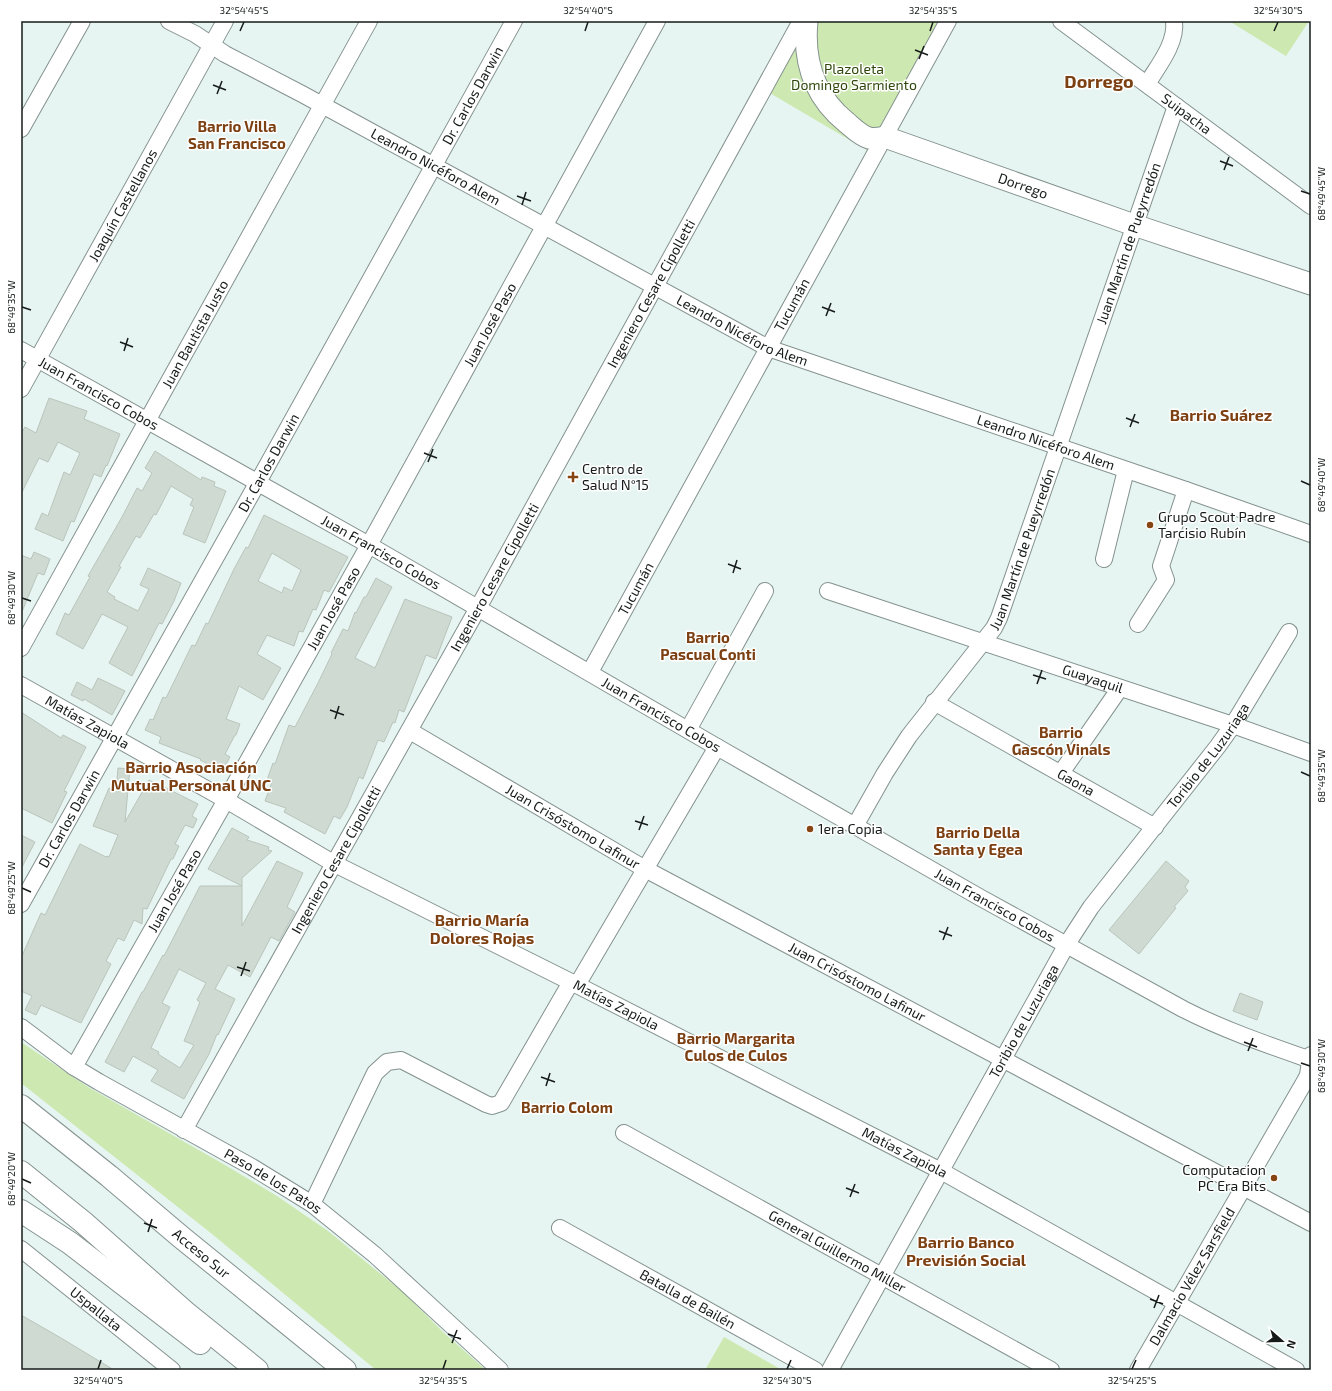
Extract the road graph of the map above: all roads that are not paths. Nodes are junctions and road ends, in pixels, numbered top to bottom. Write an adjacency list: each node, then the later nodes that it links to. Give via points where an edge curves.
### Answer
1 (82, 21): 16 (street)
2 (169, 21): 12 (street, Leandro Nicéforo Alem)
3 (225, 21): 12 (street, Joaquín Castellanos)
4 (369, 21): 14 (street, Juan Bautista Justo)
5 (514, 21): 18 (street, Dr. Carlos Darwin)
6 (657, 21): 20 (street, Juan José Paso)
7 (801, 21): 23 (street, Ingeniero Cesare Cipolletti)
8 (807, 21): 17 (main road, Dorrego, via 808,57 813,78 823,98 834,112 854,129 869,138)
9 (948, 21): 17 (street, Tucumán)
10 (1061, 21): 13 (street, Suipacha)
11 (1174, 21): 13 (street, via 1170,45)
12 (212, 45): 14 (street, Leandro Nicéforo Alem); 26 (street, Joaquín Castellanos)
13 (1147, 84): 15 (street, Suipacha)
14 (322, 105): 18 (street, Leandro Nicéforo Alem); 28 (street, Juan Bautista Justo)
15 (1176, 106): 19 (street, Suipacha); 21 (street, Juan Martín de Pueyrredón)
16 (21, 129)
17 (885, 138): 21 (main road, Dorrego); 24 (street, Tucumán)
18 (434, 165): 20 (street, Leandro Nicéforo Alem); 31 (street, Dr. Carlos Darwin)
19 (1311, 206)
20 (545, 225): 23 (street, Leandro Nicéforo Alem); 34 (street, Juan José Paso)
21 (1134, 225): 22 (main road, Dorrego); 29 (street, Juan Martín de Pueyrredón)
22 (1311, 284)
23 (655, 286): 24 (street, Leandro Nicéforo Alem); 38 (street, Ingeniero Cesare Cipolletti)
24 (768, 348): 29 (street, Leandro Nicéforo Alem); 43 (street, Tucumán)
25 (21, 350): 26 (street, Juan Francisco Cobos)
26 (38, 360): 27 (street, Joaquín Castellanos); 28 (street, Juan Francisco Cobos)
27 (21, 389)
28 (147, 421): 31 (street, Juan Francisco Cobos); 42 (street, Juan Bautista Justo)
29 (1058, 447): 30 (street, Leandro Nicéforo Alem); 41 (street, Juan Martín de Pueyrredón, via 1003,608 994,628)
30 (1126, 470): 32 (street, Leandro Nicéforo Alem); 35 (street)
31 (258, 482): 34 (street, Juan Francisco Cobos); 50 (street, Dr. Carlos Darwin)
32 (1186, 490): 33 (street, Leandro Nicéforo Alem); 39 (street, via 1161,566 1166,580)
33 (1311, 534)
34 (369, 545): 38 (street, Juan Francisco Cobos); 54 (street, Juan José Paso)
35 (1104, 559)
36 (765, 591): 48 (street)
37 (828, 591): 41 (street, Guayaquil)
38 (478, 608): 43 (street, Juan Francisco Cobos); 49 (street, Ingeniero Cesare Cipolletti)
39 (1138, 624)
40 (1289, 632): 47 (street, Toribio de Luzuriaga)
41 (982, 643): 45 (street, Guayaquil); 46 (street, Juan Martín de Pueyrredón)
42 (21, 648)
43 (590, 672): 48 (street, Juan Francisco Cobos)
44 (21, 685): 50 (street, Matías Zapiola)
45 (1120, 688): 47 (street, Guayaquil); 53 (street)
46 (934, 702): 53 (street, Gaona); 55 (street, Juan Martín de Pueyrredón, via 885,773)
47 (1233, 725): 52 (street, Guayaquil); 56 (street, Toribio de Luzuriaga)
48 (688, 730): 51 (street, Juan Francisco Cobos)
49 (410, 731): 57 (street, Ingeniero Cesare Cipolletti); 58 (street, Juan Crisóstomo Lafinur)
50 (115, 738): 54 (street, Matías Zapiola); 59 (street, Dr. Carlos Darwin)
51 (718, 747): 55 (street, Juan Francisco Cobos); 58 (street)
52 (1311, 753)
53 (1061, 773): 56 (street, Gaona)
54 (226, 800): 57 (street, Matías Zapiola); 65 (street, Juan José Paso)
55 (855, 826): 60 (street, Juan Francisco Cobos)
56 (1154, 827): 60 (street, Toribio de Luzuriaga, via 1091,907)
57 (333, 863): 61 (street, Matías Zapiola); 67 (street, Ingeniero Cesare Cipolletti)
58 (646, 869): 61 (street); 64 (street, Juan Crisóstomo Lafinur)
59 (21, 904)
60 (1067, 944): 63 (street, Juan Francisco Cobos, via 1208,1022); 64 (street, Toribio de Luzuriaga)
61 (574, 984): 69 (street, Matías Zapiola); 72 (street, via 501,1103 492,1106 486,1104 401,1060 387,1062 375,1073)
62 (21, 1027): 65 (street, Paso de los Patos)
63 (1311, 1058): 71 (street, Dalmacio Vélez Sarsfield, via 1305,1081)
64 (1003, 1059): 69 (street, Toribio de Luzuriaga); 71 (street, Juan Crisóstomo Lafinur)
65 (74, 1067): 67 (street, Paso de los Patos)
66 (21, 1106): 82 (highway, Acceso Sur)
67 (184, 1130): 72 (street, Paso de los Patos, via 252,1167)
68 (624, 1133): 77 (street, General Guillermo Miller)
69 (941, 1171): 77 (street, Toribio de Luzuriaga); 78 (street, Matías Zapiola)
70 (21, 1172): 81 (highway)
71 (1243, 1187): 74 (street, Juan Crisóstomo Lafinur); 78 (street, Dalmacio Vélez Sarsfield)
72 (312, 1204): 83 (street, Paso de los Patos, via 375,1255)
73 (21, 1211): 80 (highway, via 70,1243)
74 (1311, 1223)
75 (560, 1228): 84 (street, Batalla de Bailén)
76 (21, 1249): 79 (street, Uspallata)
77 (882, 1277): 85 (street, Toribio de Luzuriaga); 86 (street, General Guillermo Miller)
78 (1176, 1304): 87 (street, Dalmacio Vélez Sarsfield); 88 (street, Matías Zapiola)
79 (172, 1370)
80 (236, 1370)
81 (257, 1370)
82 (344, 1370)
83 (500, 1370)
84 (815, 1370)
85 (830, 1370)
86 (1051, 1370)
87 (1138, 1370)
88 (1296, 1370)

